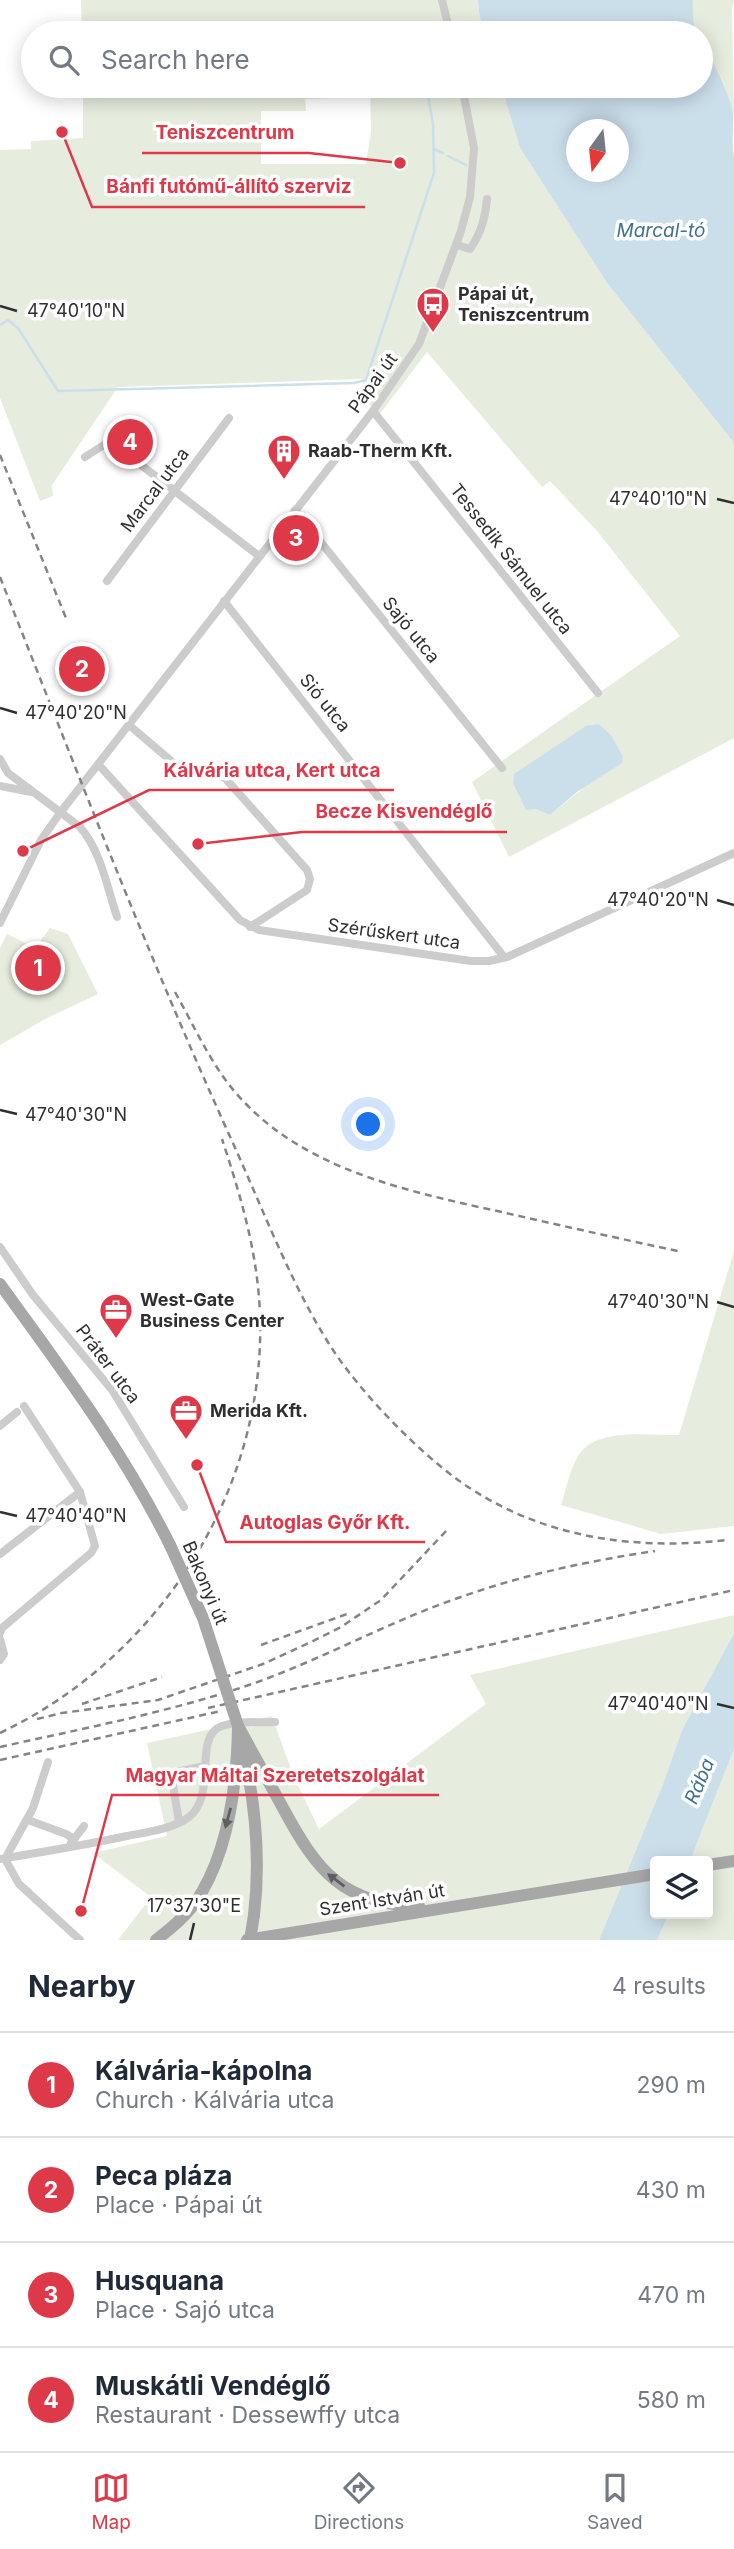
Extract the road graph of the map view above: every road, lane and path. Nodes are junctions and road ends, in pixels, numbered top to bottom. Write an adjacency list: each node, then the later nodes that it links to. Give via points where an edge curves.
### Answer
1 (442, 0): 2 (street)
2 (447, 21)
3 (464, 98): 5 (street, Pápai út, via 474,169)
4 (487, 199): 5 (street, via 484,220 470,249)
5 (457, 244): 6 (street, Pápai út, via 419,344)
6 (373, 411): 10 (street, Pápai út); 14 (street, Tessedik Sámuel utca)
7 (229, 418): 9 (street, Marcal utca)
8 (85, 457): 9 (street, via 110,441)
9 (173, 491): 11 (street); 12 (street, Marcal utca)
10 (296, 510): 11 (street, Pápai út); 18 (street, Sajó utca)
11 (259, 556): 13 (street, Pápai út)
12 (107, 581)
13 (224, 601): 15 (street, Pápai út); 26 (street, Sió utca)
14 (598, 693)
15 (129, 725): 17 (street, Pápai út); 25 (street, via 183,771 225,778 307,870 307,890)
16 (0, 759): 20 (street, via 8,773)
17 (98, 764): 21 (street, Pápai út); 25 (street, Szérűskert utca)
18 (502, 768)
19 (0, 786): 20 (street)
20 (34, 793): 21 (street)
21 (60, 813): 23 (street, via 80,827 96,851); 24 (street, Pápai út, via 41,840)
22 (734, 853): 26 (street, Szérűskert utca)
23 (117, 917)
24 (0, 923)
25 (250, 926): 26 (street, Szérűskert utca, via 471,961)
26 (504, 957)
27 (0, 1247): 33 (street, Práter utca, via 33,1295 112,1390)
28 (0, 1284): 39 (main road, Bakonyi út, bridge, via 133,1474 203,1618)
29 (24, 1406): 32 (street)
30 (17, 1412): 31 (street)
31 (0, 1426)
32 (80, 1492): 34 (street); 35 (street, via 95,1546)
33 (184, 1507)
34 (0, 1554)
35 (0, 1633)
36 (0, 1639): 37 (street, via 4,1654)
37 (0, 1660)
38 (275, 1722): 41 (street, via 252,1720 219,1727 210,1735)
39 (238, 1726): 51 (main road, one-way to 39, via 378,1901 334,1880 301,1841); 54 (main road, one-way to 54, via 234,1790 209,1876 187,1913); 55 (main road, Bakonyi út, bridge, via 257,1831)
40 (48, 1762): 42 (street)
41 (205, 1766): 43 (street, via 199,1806); 43 (street, via 171,1773)
42 (28, 1820): 45 (street); 47 (street)
43 (178, 1822): 46 (street)
44 (84, 1826): 45 (street)
45 (74, 1839): 46 (street)
46 (67, 1848): 47 (street)
47 (2, 1859): 53 (street, via 19,1884)
48 (734, 1861): 49 (main road)
49 (713, 1864)
50 (650, 1875): 51 (main road, Szent István út)
51 (447, 1907): 52 (main road, Szent István út)
52 (283, 1937): 55 (main road, Szent István út)
53 (80, 1940)
54 (156, 1940)
55 (249, 1940)

